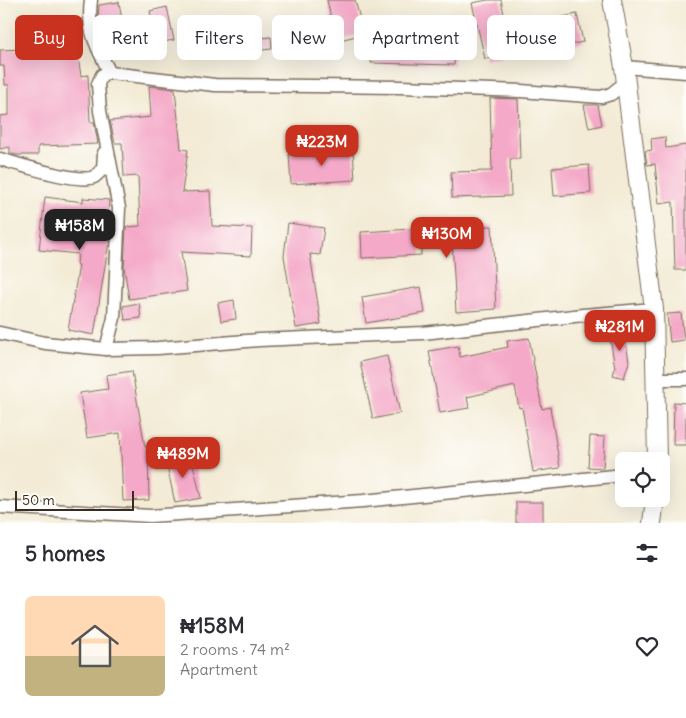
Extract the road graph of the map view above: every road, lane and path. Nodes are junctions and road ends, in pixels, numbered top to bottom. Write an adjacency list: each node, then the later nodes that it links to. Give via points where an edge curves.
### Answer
1 (91, 0): 4 (street, via 89,17 93,40)
2 (612, 0): 5 (street)
3 (686, 72): 5 (street)
4 (110, 73): 5 (street, via 215,85 409,87 601,97 611,94); 6 (street, via 102,75 98,84)
5 (625, 75): 8 (street)
6 (105, 140): 7 (street, via 103,169 85,178 51,173); 10 (street, via 119,208 114,318)
7 (0, 159)
8 (654, 309): 10 (street, via 423,333); 11 (street)
9 (0, 333): 10 (street, via 45,343)
10 (106, 349)
11 (655, 379): 12 (street); 13 (street)
12 (686, 379)
13 (658, 452)
14 (615, 476): 15 (street, via 363,502 150,516)
15 (0, 507)
16 (654, 507): 17 (street)
17 (652, 523)

